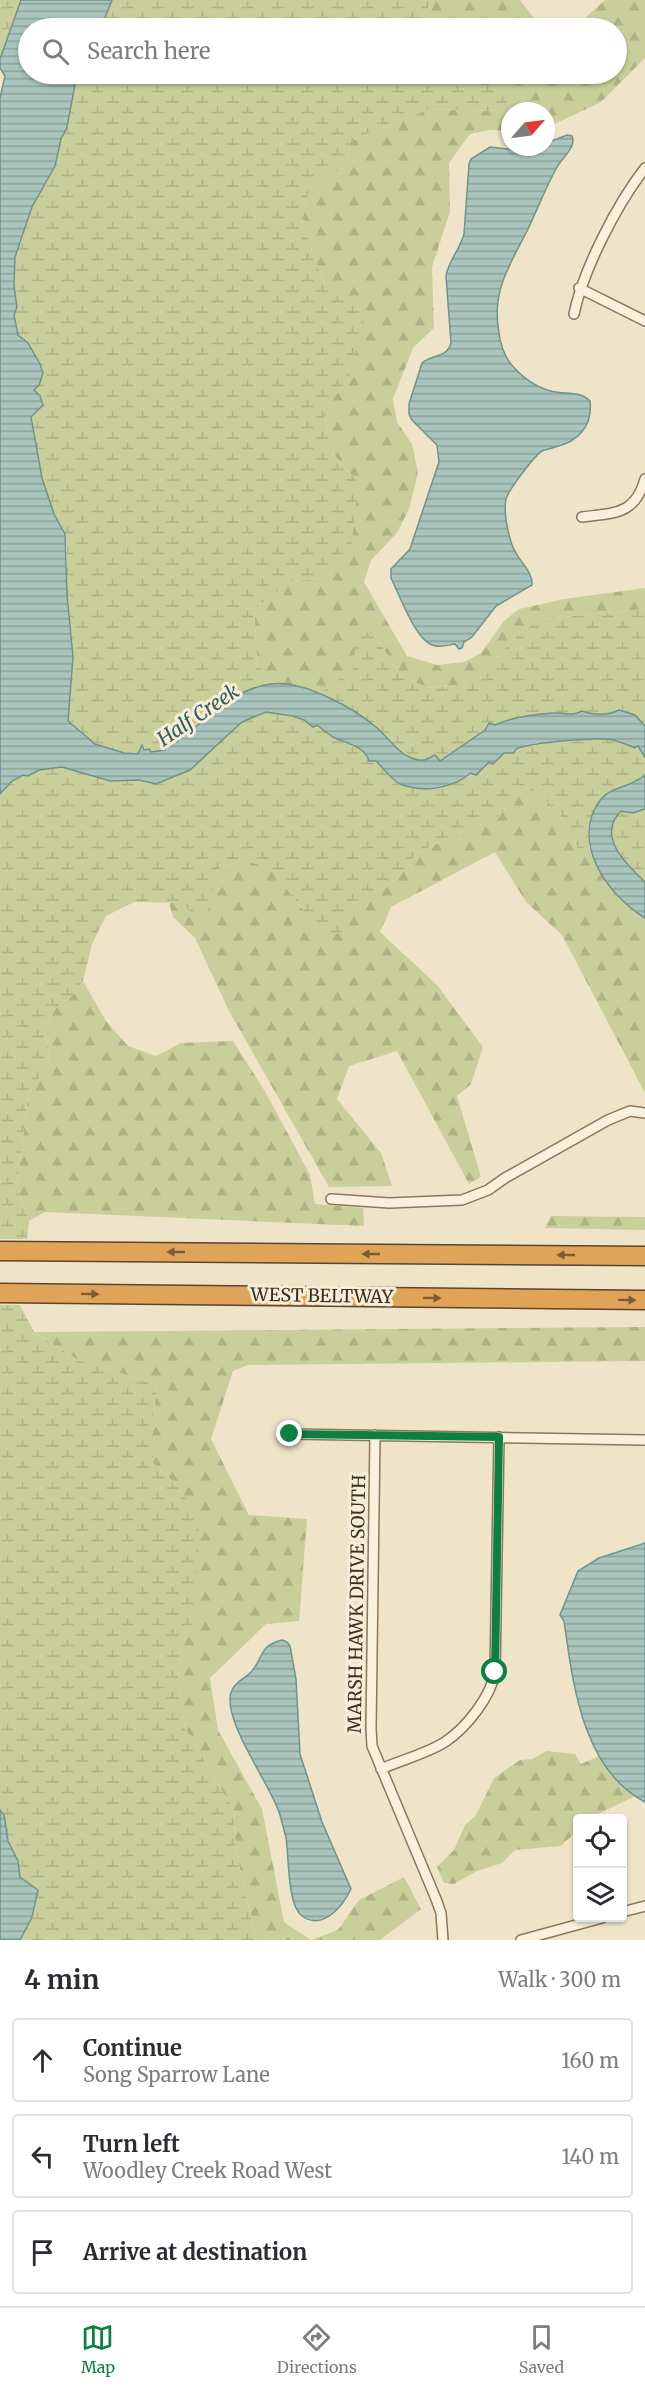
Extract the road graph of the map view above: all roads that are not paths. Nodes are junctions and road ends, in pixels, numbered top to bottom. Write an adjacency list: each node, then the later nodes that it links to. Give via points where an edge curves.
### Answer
1 (645, 168): 2 (street, via 616,213)
2 (579, 288): 3 (street); 4 (street)
3 (574, 314)
4 (645, 321)
5 (645, 479): 6 (street, via 639,496 625,509)
6 (582, 517)
7 (645, 1113): 8 (street, via 630,1111 608,1120 488,1190 462,1200 389,1203)
8 (331, 1199)
9 (0, 1251): 10 (highway, one-way to 9)
10 (645, 1256)
11 (0, 1293): 12 (highway, WEST BELTWAY, one-way to 12)
12 (645, 1300)
13 (290, 1434): 14 (street)
14 (375, 1436): 15 (street); 17 (street, MARSH HAWK DRIVE SOUTH, via 370,1728)
15 (499, 1437): 16 (street); 17 (street, via 493,1685 487,1697 443,1743)
16 (645, 1440)
17 (381, 1769): 21 (street, MARSH HAWK DRIVE SOUTH, via 436,1899)
18 (645, 1906): 19 (street)
19 (627, 1911)
20 (584, 1922): 22 (street)
21 (443, 1940)
22 (521, 1940)

